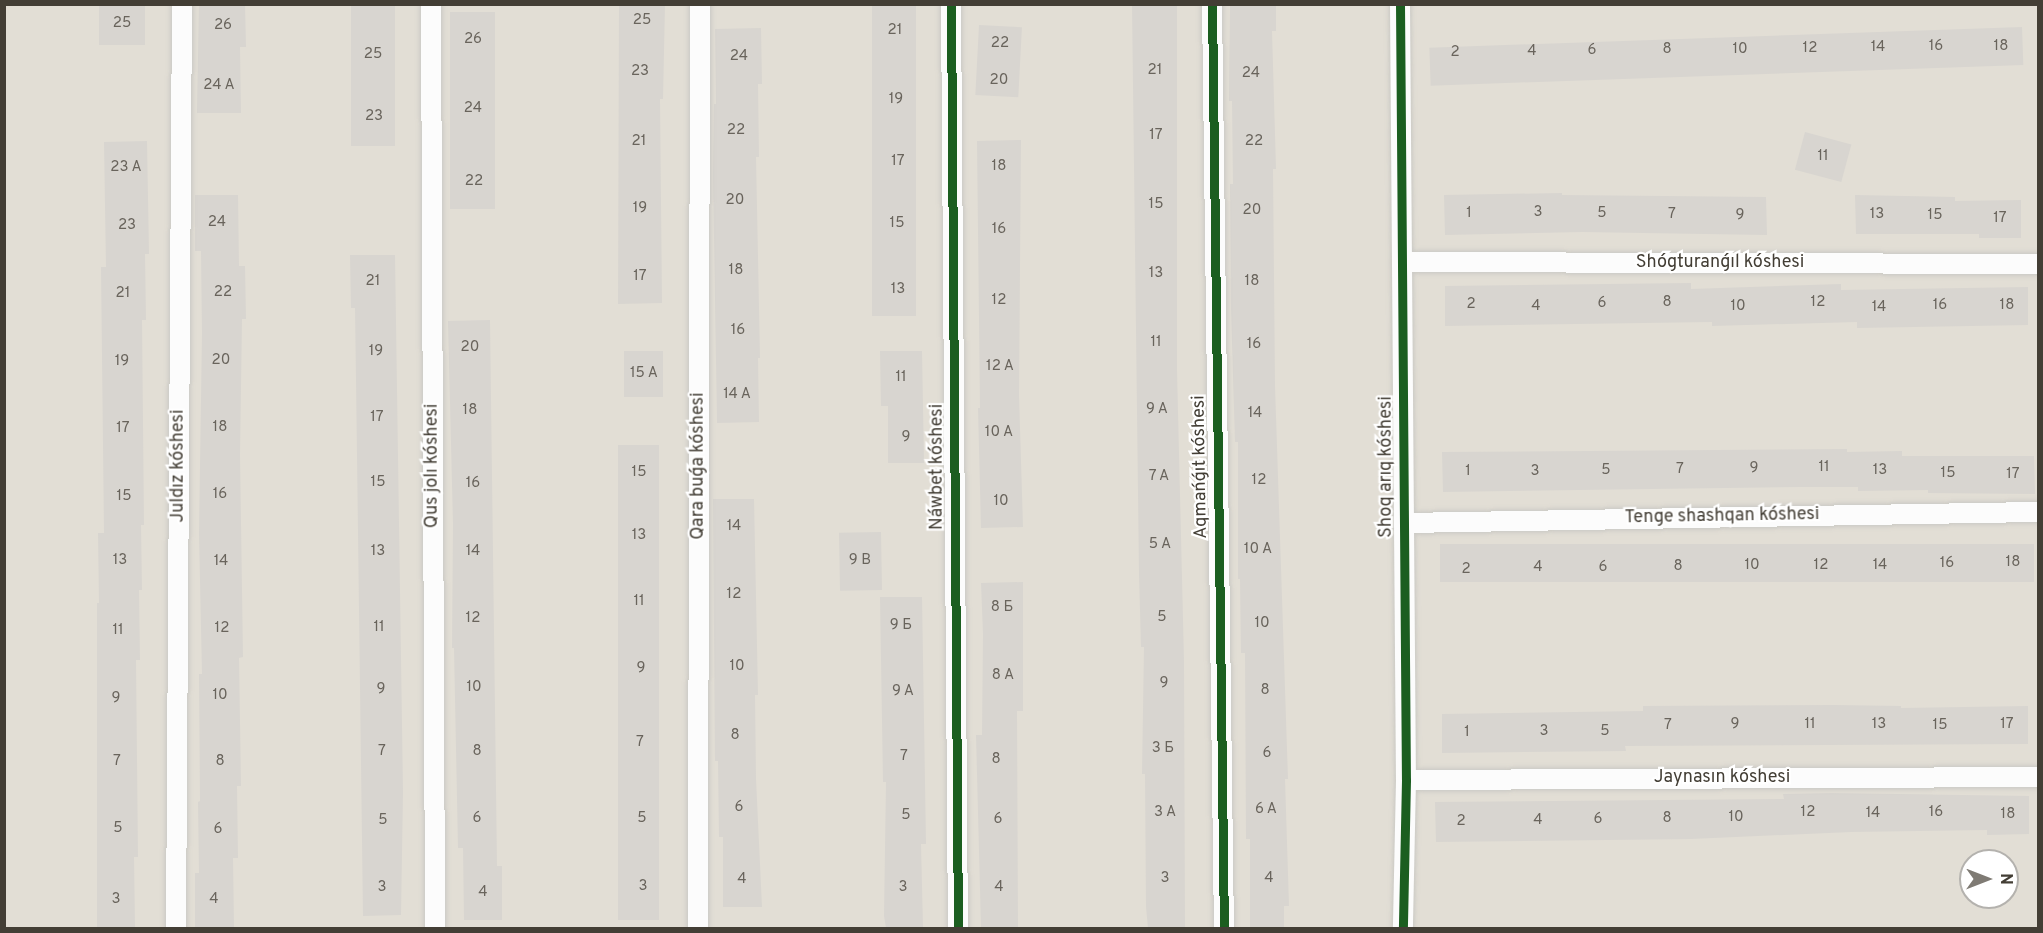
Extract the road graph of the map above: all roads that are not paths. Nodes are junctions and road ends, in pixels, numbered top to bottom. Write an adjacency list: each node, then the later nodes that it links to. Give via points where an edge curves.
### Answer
1 (182, 4): 13 (street, Juldız kóshesi)
2 (431, 4): 14 (street, Qus jolı kóshesi)
3 (700, 4): 15 (street, Qara buǵa kóshesi)
4 (951, 4): 16 (street, Náwbet kóshesi)
5 (1212, 4): 17 (street, Aqmańǵıt kóshesi)
6 (1400, 4): 7 (street, Shoq arıq kóshesi)
7 (1402, 262): 8 (street, Shógturanǵıl kóshesi); 10 (street, Shoq arıq kóshesi)
8 (2038, 264)
9 (2038, 512): 10 (street, Tenge shashqan kóshesi)
10 (1404, 523): 12 (street, Shoq arıq kóshesi)
11 (2038, 777): 12 (street, Jaynasın kóshesi)
12 (1406, 780): 18 (street, Shoq arıq kóshesi)
13 (176, 928)
14 (435, 928)
15 (698, 928)
16 (958, 928)
17 (1224, 928)
18 (1403, 928)

